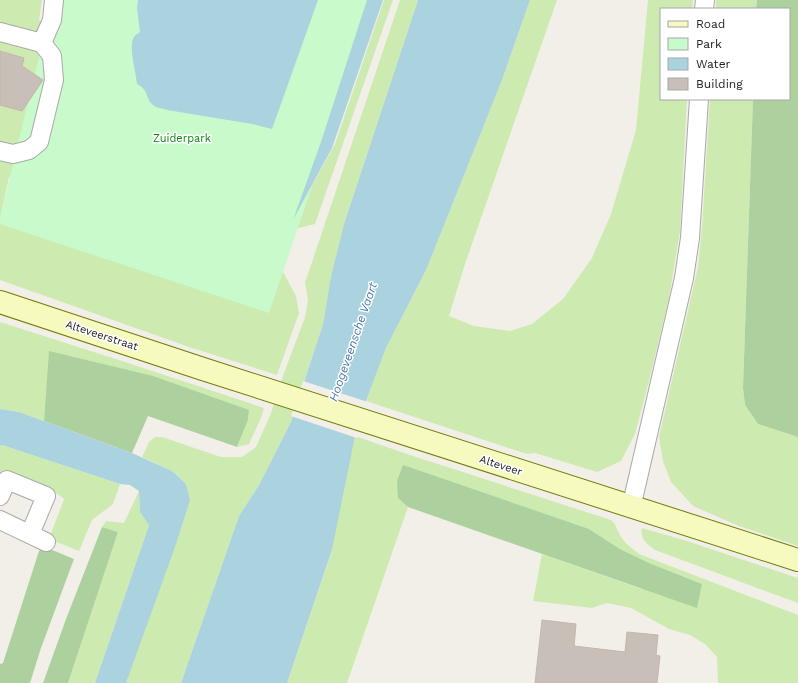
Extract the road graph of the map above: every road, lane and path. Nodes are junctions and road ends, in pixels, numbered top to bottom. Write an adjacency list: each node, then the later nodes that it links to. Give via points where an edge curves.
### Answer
1 (54, 0): 3 (street, via 52,20)
2 (0, 32): 3 (street)
3 (42, 43): 5 (street, via 52,56 54,80 38,142 29,150 13,154)
4 (699, 100): 9 (street, via 691,231 684,278)
5 (0, 151)
6 (0, 302): 7 (street, Alteveerstraat)
7 (204, 369): 9 (street, Alteveer)
8 (0, 496): 11 (street, via 7,480 46,496)
9 (630, 507): 13 (street, Alteveer)
10 (0, 520): 11 (street)
11 (30, 534): 12 (street)
12 (46, 542)
13 (798, 560)

